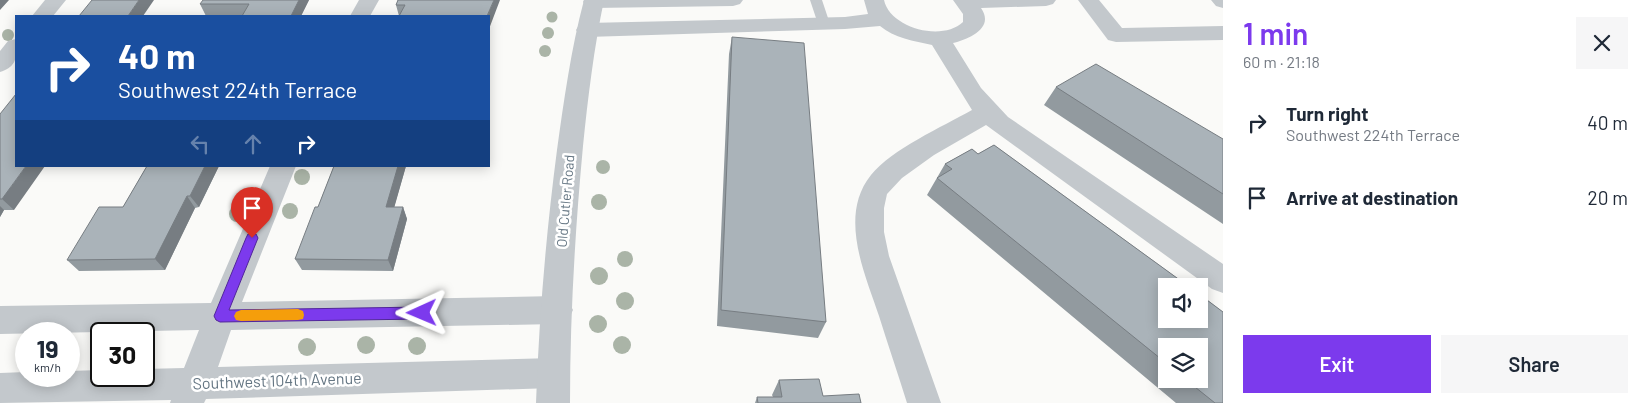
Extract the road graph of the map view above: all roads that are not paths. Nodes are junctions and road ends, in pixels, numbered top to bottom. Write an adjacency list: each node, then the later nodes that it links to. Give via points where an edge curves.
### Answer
1 (56, 0): 11 (street)
2 (369, 0): 12 (street)
3 (723, 0): 4 (street); 8 (street); 14 (street)
4 (733, 0)
5 (816, 0): 13 (lane)
6 (1046, 0): 9 (street)
7 (1088, 0): 16 (street, via 1116,35)
8 (593, 1): 15 (street, Old Cutler Road)
9 (964, 1): 17 (street, via 972,10 972,27 965,33)
10 (878, 10): 13 (street); 17 (street, via 907,34)
11 (43, 15)
12 (361, 15)
13 (824, 24): 14 (street)
14 (728, 27): 15 (street)
15 (587, 30): 23 (street, Old Cutler Road, via 568,160)
16 (1223, 33)
17 (940, 39): 20 (street, via 969,90)
18 (15, 47): 19 (street)
19 (0, 65)
20 (988, 113): 22 (street); 29 (street, via 889,173 875,189 869,210 874,256)
21 (284, 167): 24 (street)
22 (1223, 280)
23 (557, 310): 24 (street); 26 (street, Old Cutler Road)
24 (220, 316): 25 (street); 28 (street)
25 (0, 320)
26 (553, 388): 28 (street, Southwest 104th Avenue)
27 (0, 389): 28 (street, Southwest 104th Avenue)
28 (192, 393)
29 (924, 403)

